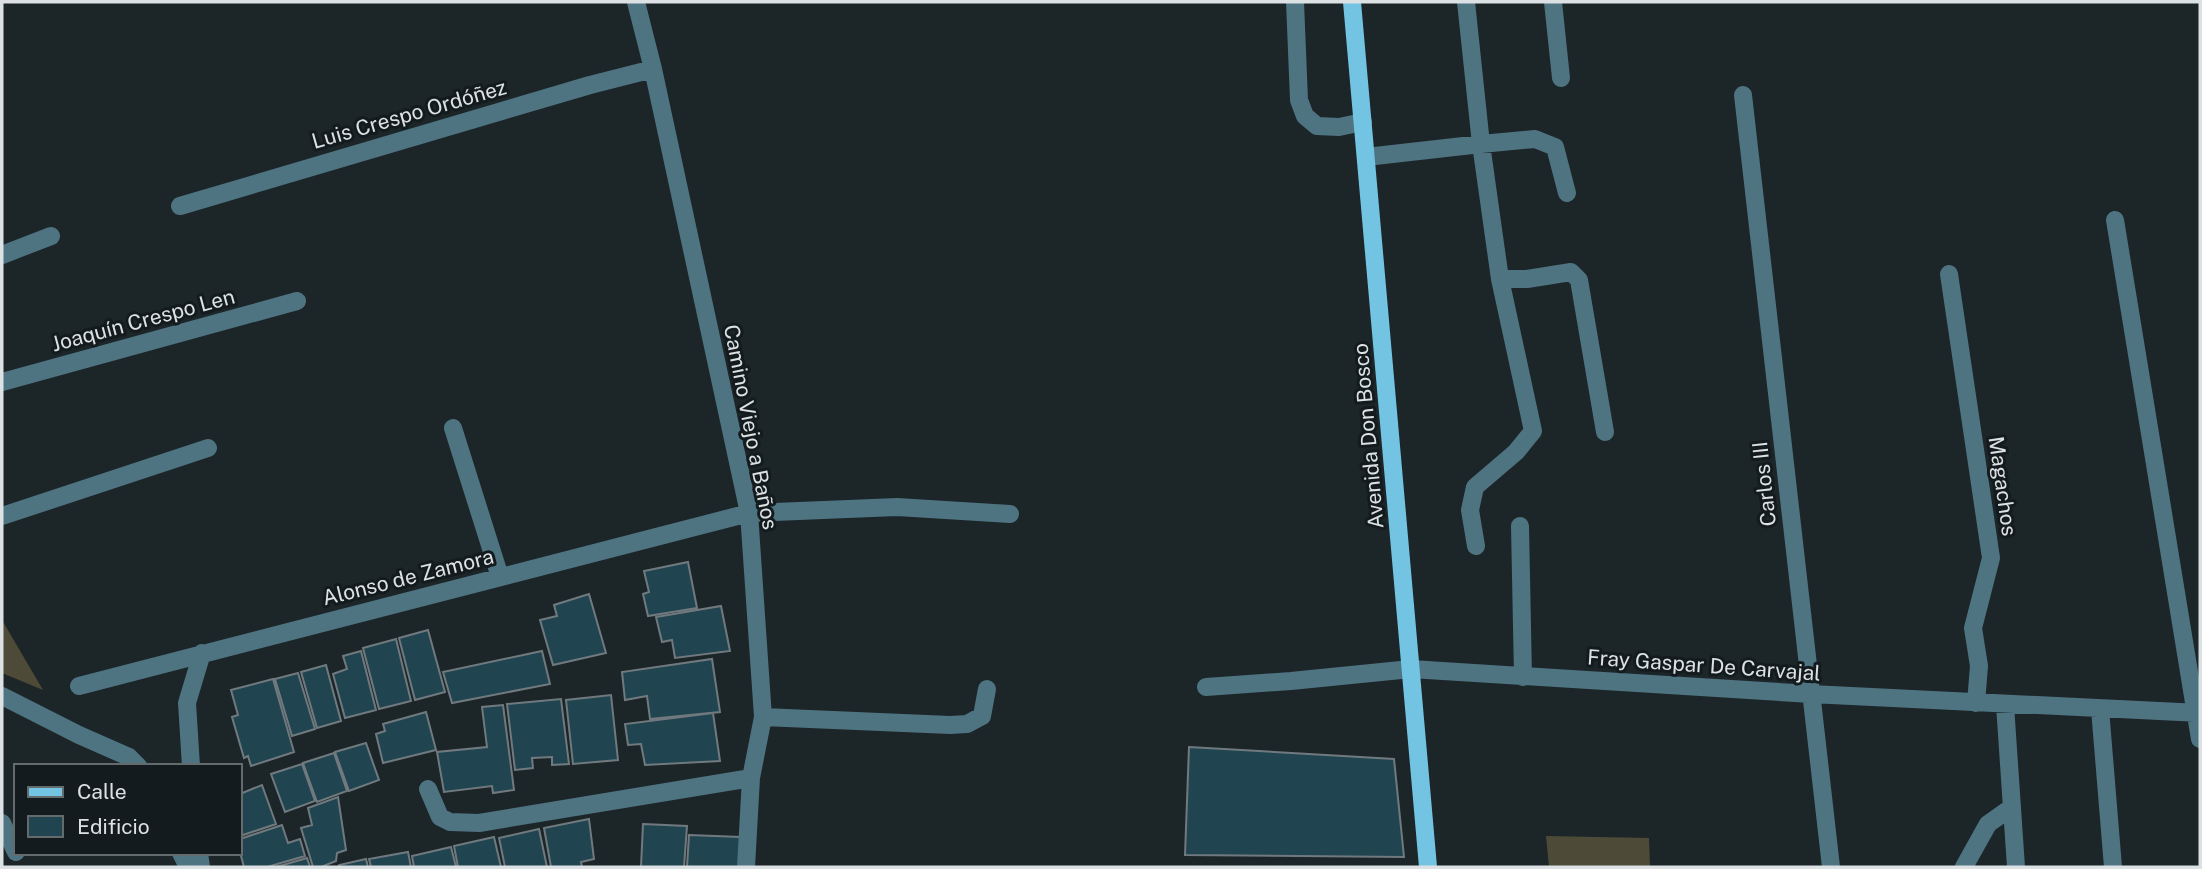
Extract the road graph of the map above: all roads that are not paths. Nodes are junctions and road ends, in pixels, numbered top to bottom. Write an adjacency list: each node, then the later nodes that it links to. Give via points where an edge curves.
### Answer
1 (636, 2): 6 (street, Camino Viejo a Baños)
2 (1295, 2): 9 (street, via 1299,100 1305,116 1317,126)
3 (1352, 2): 9 (main road, Avenida Don Bosco)
4 (1466, 2): 10 (street)
5 (1553, 2): 7 (street)
6 (653, 69): 13 (street, Luis Crespo Ordóñez); 24 (street, Camino Viejo a Baños)
7 (1561, 78)
8 (1743, 95): 36 (street, Carlos III)
9 (1363, 122): 11 (main road, Avenida Don Bosco)
10 (1481, 144): 11 (street); 12 (street, via 1535,139 1555,147); 18 (street)
11 (1366, 157): 31 (main road, Avenida Don Bosco)
12 (1567, 193)
13 (180, 206)
14 (2115, 220): 41 (street)
15 (51, 236): 16 (street)
16 (2, 255)
17 (1949, 274): 38 (street, Magachos, via 1991,558 1973,628 1979,666)
18 (1500, 279): 22 (street, via 1571,272 1579,280); 28 (street, via 1533,431 1475,487 1470,510)
19 (297, 301): 20 (street, Joaquín Crespo Len)
20 (2, 383)
21 (453, 428): 29 (street)
22 (1605, 432)
23 (208, 448): 26 (street)
24 (749, 513): 25 (street, Alonso de Zamora, via 897,507); 29 (street, Alonso de Zamora); 42 (street, Camino Viejo a Baños)
25 (1010, 513)
26 (2, 516)
27 (1520, 526): 32 (street)
28 (1476, 546)
29 (500, 577): 30 (street, Alonso de Zamora)
30 (202, 653): 33 (street, Alonso de Zamora); 45 (street, via 187,703)
31 (1411, 669): 32 (street, Fray Gaspar De Carvajal); 34 (street, Fray Gaspar De Carvajal); 52 (main road, Avenida Don Bosco)
32 (1524, 677): 36 (street, Fray Gaspar De Carvajal)
33 (79, 686)
34 (1206, 687)
35 (987, 689): 42 (street, via 982,716 967,724)
36 (1811, 694): 38 (street, Fray Gaspar De Carvajal); 53 (street, Carlos III)
37 (2, 696): 44 (street)
38 (1976, 704): 39 (street, Fray Gaspar De Carvajal)
39 (2005, 705): 40 (street, Fray Gaspar De Carvajal); 48 (street)
40 (2100, 709): 41 (street, Fray Gaspar De Carvajal); 56 (street)
41 (2199, 713): 43 (street)
42 (763, 717): 46 (street, Camino Viejo a Baños)
43 (2200, 739)
44 (136, 764)
45 (191, 764)
46 (751, 778): 47 (street, via 479,822 450,822 440,817); 51 (street, Camino Viejo a Baños)
47 (428, 789)
48 (2012, 807): 54 (street, via 1988,824); 55 (street)
49 (2, 823): 50 (street)
50 (14, 849)
51 (746, 867)
52 (1428, 867)
53 (1831, 867)
54 (1964, 867)
55 (2016, 867)
56 (2113, 867)

